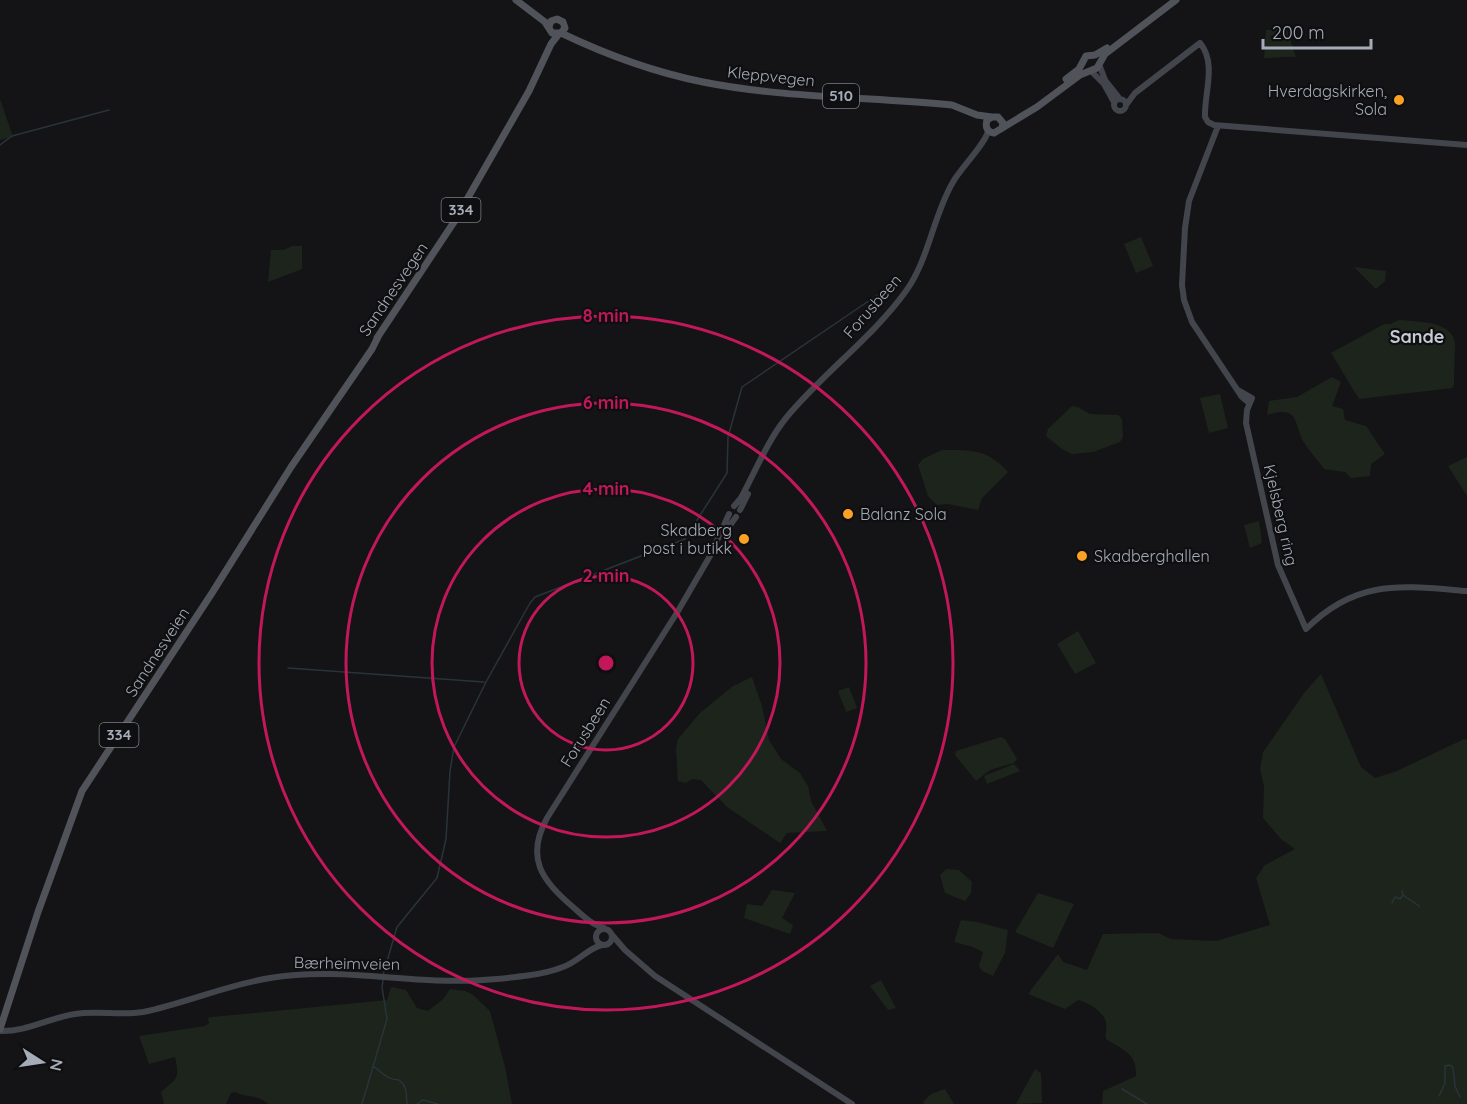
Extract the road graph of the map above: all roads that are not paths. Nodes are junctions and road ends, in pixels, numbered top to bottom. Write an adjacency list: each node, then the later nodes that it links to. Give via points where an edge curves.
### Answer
1 (516, 0): 4 (main road, Kleppvegen / 510)
2 (1170, 0): 9 (main road, 510)
3 (1176, 0): 9 (main road, 510)
4 (525, 6): 5 (main road, Kleppvegen / 510); 7 (main road, Kleppvegen / 510)
5 (554, 19): 6 (main road, Kleppvegen / 510); 7 (main road)
6 (564, 24): 8 (main road); 10 (main road, Kleppvegen / 510, via 580,38)
7 (550, 29): 8 (main road, Kleppvegen / 510); 13 (main road, Sandnesvegen / 334)
8 (560, 34): 10 (main road, Kleppvegen / 510); 13 (main road, Sandnesvegen / 334, via 551,44)
9 (1098, 60): 11 (main road, 510, via 1086,56); 12 (main road, 510, via 1097,68); 14 (main road)
10 (634, 63): 15 (main road, Kleppvegen / 510, via 729,86 952,105)
11 (1083, 63): 12 (main road); 16 (main road, 510, via 1023,111 1011,117)
12 (1090, 70): 14 (main road); 19 (main road, 510)
13 (535, 80): 22 (main road, Sandnesvegen / 334, via 454,222)
14 (1120, 101): 17 (main road, via 1200,44 1208,62 1205,117)
15 (977, 115): 16 (main road, Kleppvegen / 510); 18 (main road)
16 (995, 117): 18 (main road, via 987,120); 19 (main road, via 1003,123)
17 (1218, 126): 20 (main road); 25 (main road, Kjelsberg ring, via 1189,201 1182,285 1194,325 1238,390 1250,400 1246,423 1278,565 1306,629 1332,607 1377,589 1410,586)
18 (987, 128): 19 (main road); 21 (main road, Forusbeen, via 987,138 961,169)
19 (1000, 131): 21 (main road, Forusbeen, via 970,163)
20 (1467, 145)
21 (944, 202): 26 (main road, Forusbeen, via 918,270 905,292 793,411 737,508 739,515 733,515 678,611 547,818 537,856 543,876)
22 (379, 335): 23 (main road, Sandnesvegen / 334); 24 (main road, Sandnesveien / 334)
23 (322, 416): 24 (main road, Sandnesveien / 334)
24 (291, 467): 33 (main road, Sandnesveien / 334, via 80,795)
25 (1467, 591)
26 (586, 918): 27 (main road, Forusbeen); 29 (main road, Forusbeen)
27 (604, 928): 28 (main road, Forusbeen); 29 (main road)
28 (613, 936): 30 (main road); 31 (main road, Forusbeen)
29 (596, 937): 30 (main road, Forusbeen); 32 (main road)
30 (605, 945): 31 (main road, Forusbeen); 32 (main road, Bærheimveien)
31 (625, 950): 34 (main road, Forusbeen, via 664,982)
32 (587, 952): 33 (main road, Bærheimveien, via 558,969 481,980 279,976 232,985 140,1012 96,1011 22,1029)
33 (0, 1030)
34 (852, 1104)

